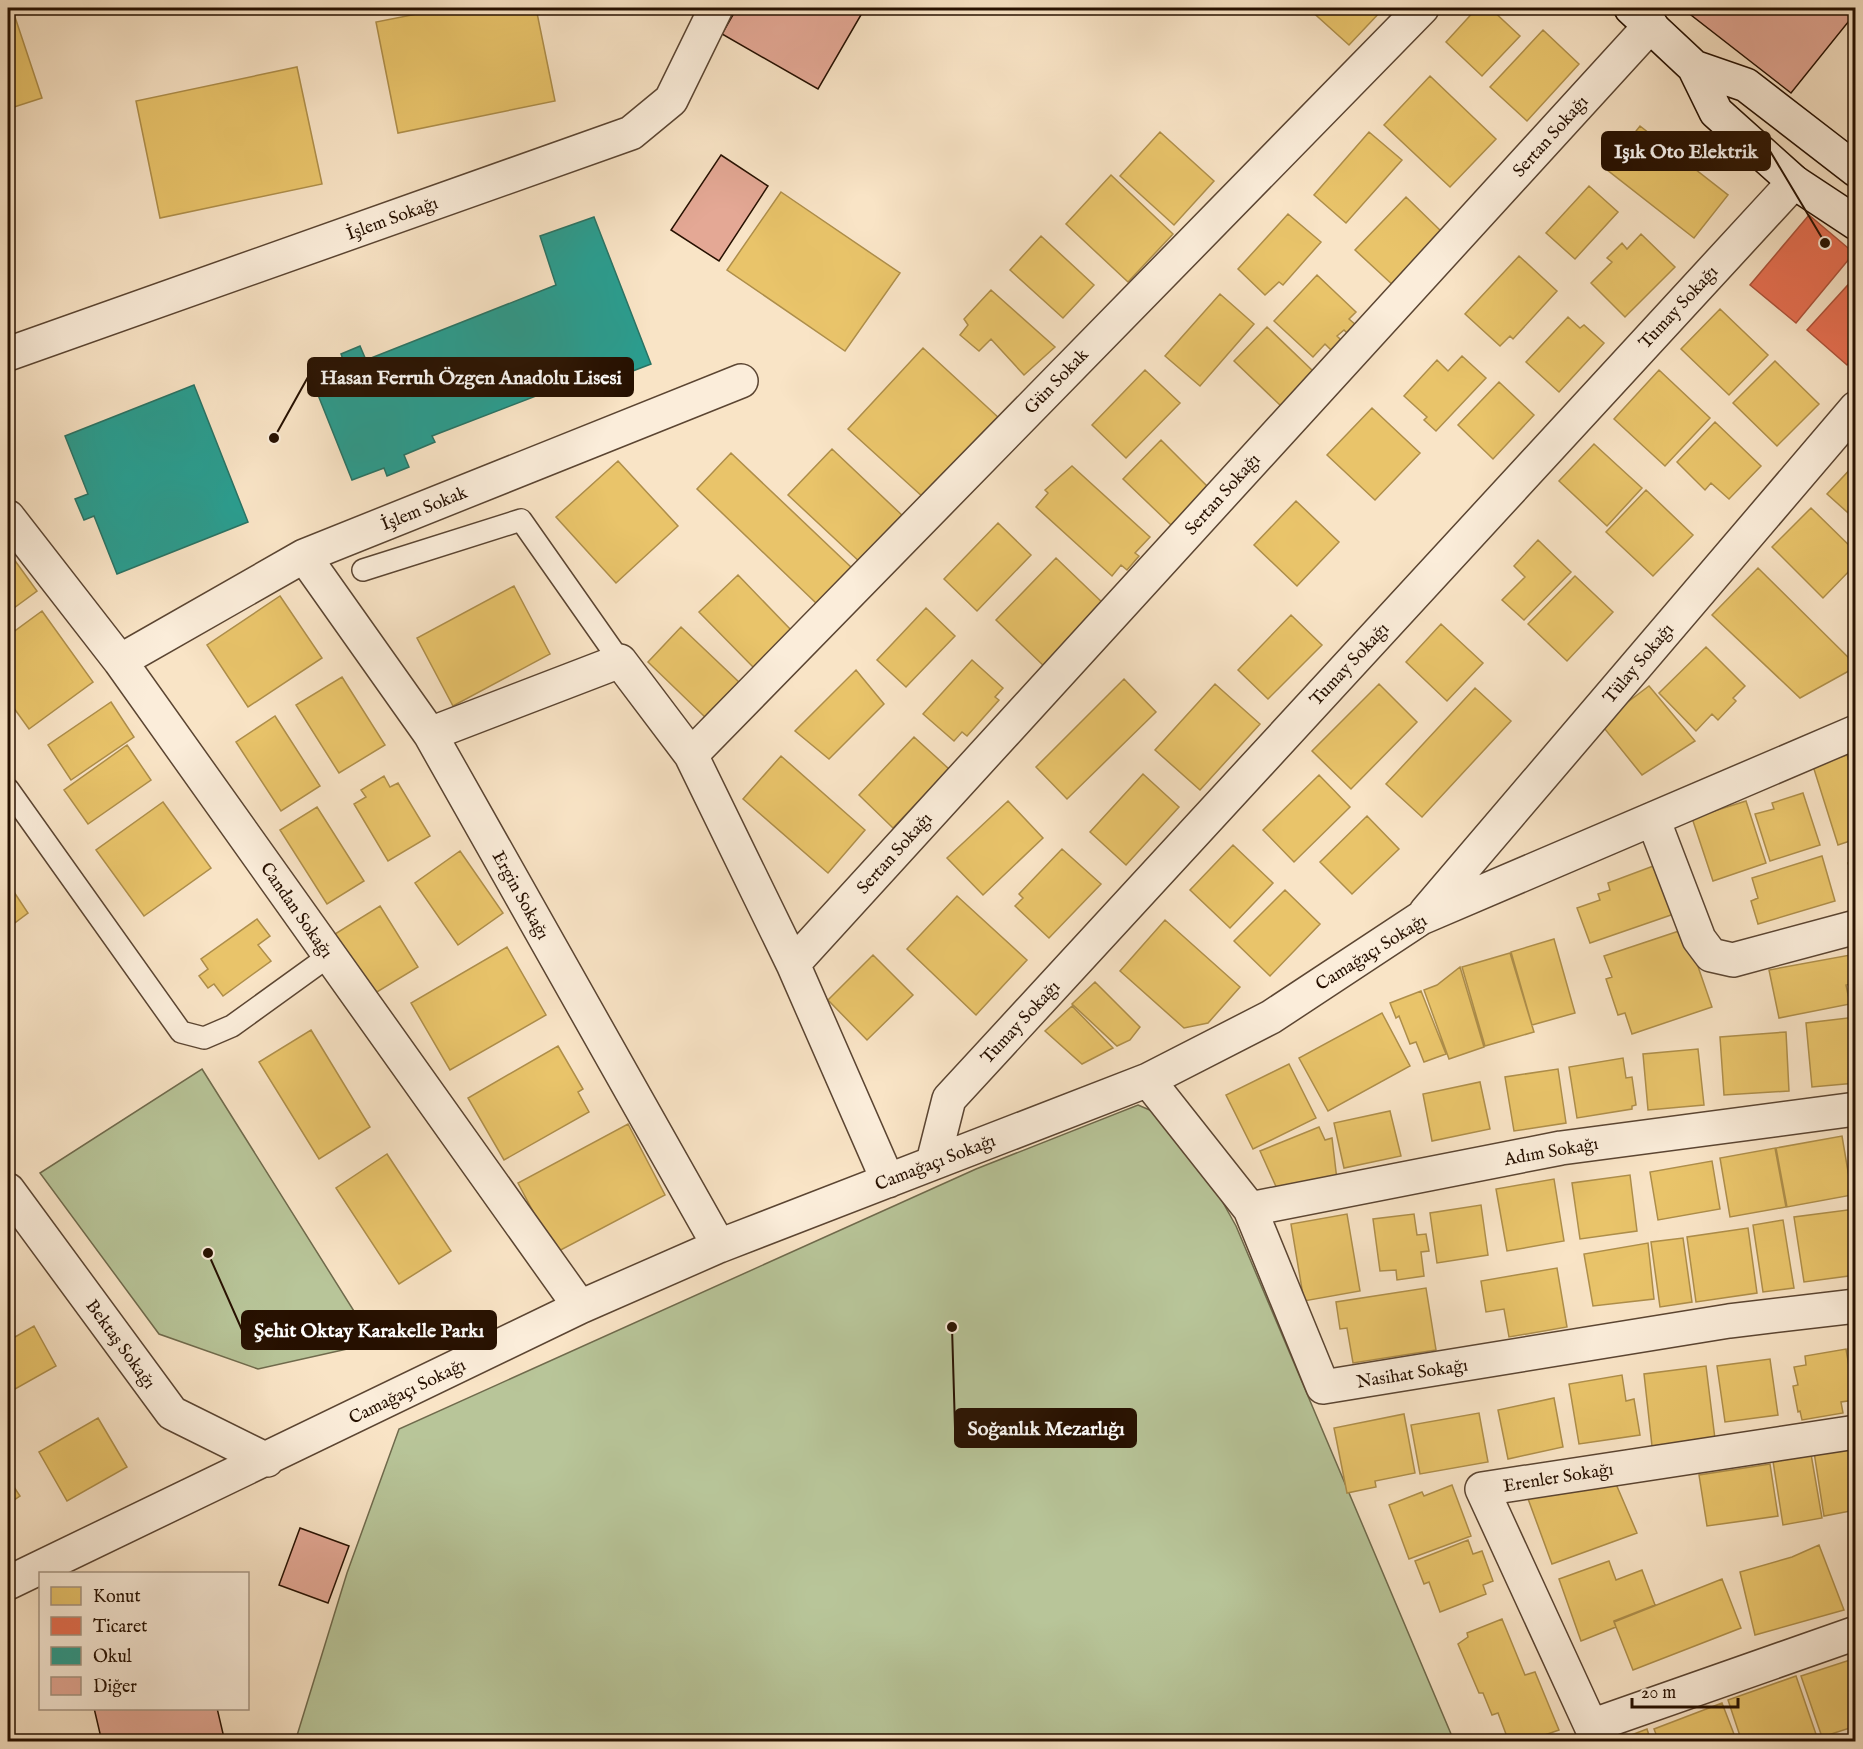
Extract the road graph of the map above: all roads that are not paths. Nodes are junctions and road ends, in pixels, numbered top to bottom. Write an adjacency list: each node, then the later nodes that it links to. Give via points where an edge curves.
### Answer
1 (716, 8): 8 (street, İşlem Sokağı, via 671,100 631,133)
2 (1422, 8): 18 (street, Gün Sokak)
3 (1641, 16): 4 (street); 24 (street, Sertan Sokağı)
4 (1694, 67): 5 (street, via 1746,85); 6 (street, via 1716,112)
5 (1856, 170)
6 (1794, 182): 7 (street); 27 (street, Tumay Sokağı, via 949,1099)
7 (1856, 224)
8 (8, 354)
9 (741, 381): 12 (street, İşlem Sokak)
10 (1856, 408): 21 (street, Tülay Sokağı)
11 (8, 518): 14 (street, Candan Sokağı)
12 (304, 556): 14 (street, İşlem Sokak); 17 (street, Ergin Sokağı)
13 (363, 570): 15 (lane, via 520,520)
14 (120, 661): 23 (street, Candan Sokağı)
15 (620, 661): 17 (street); 18 (street)
16 (1856, 732): 20 (street, Camağaçı Sokağı)
17 (430, 734): 31 (street, Ergin Sokağı)
18 (691, 755): 24 (street)
19 (8, 789): 23 (lane, via 181,1032 204,1038 232,1026)
20 (1653, 819): 21 (street, Camağaçı Sokağı); 22 (street, via 1699,939 1712,955 1733,960)
21 (1421, 918): 25 (street, Camağaçı Sokağı, via 1270,1017)
22 (1856, 927)
23 (329, 956): 33 (street, Candan Sokağı)
24 (793, 964): 28 (street)
25 (1148, 1080): 27 (street, Camağaçı Sokağı); 30 (street, Nasihat Sokağı)
26 (1856, 1109): 30 (street, Adım Sokağı, via 1561,1148)
27 (933, 1162): 28 (street, Camağaçı Sokağı)
28 (888, 1181): 31 (street, Camağaçı Sokağı)
29 (8, 1190): 35 (street, Bektaş Sokağı, via 172,1413)
30 (1250, 1209): 32 (street, Nasihat Sokağı, via 1323,1388 1729,1321)
31 (719, 1246): 33 (street, Camağaçı Sokağı)
32 (1856, 1306)
33 (580, 1307): 35 (street, Camağaçı Sokağı)
34 (1856, 1432): 37 (street, Erenler Sokağı, via 1482,1489 1591,1726)
35 (267, 1460): 36 (street, Camağaçı Sokağı)
36 (8, 1583)
37 (1856, 1633)

